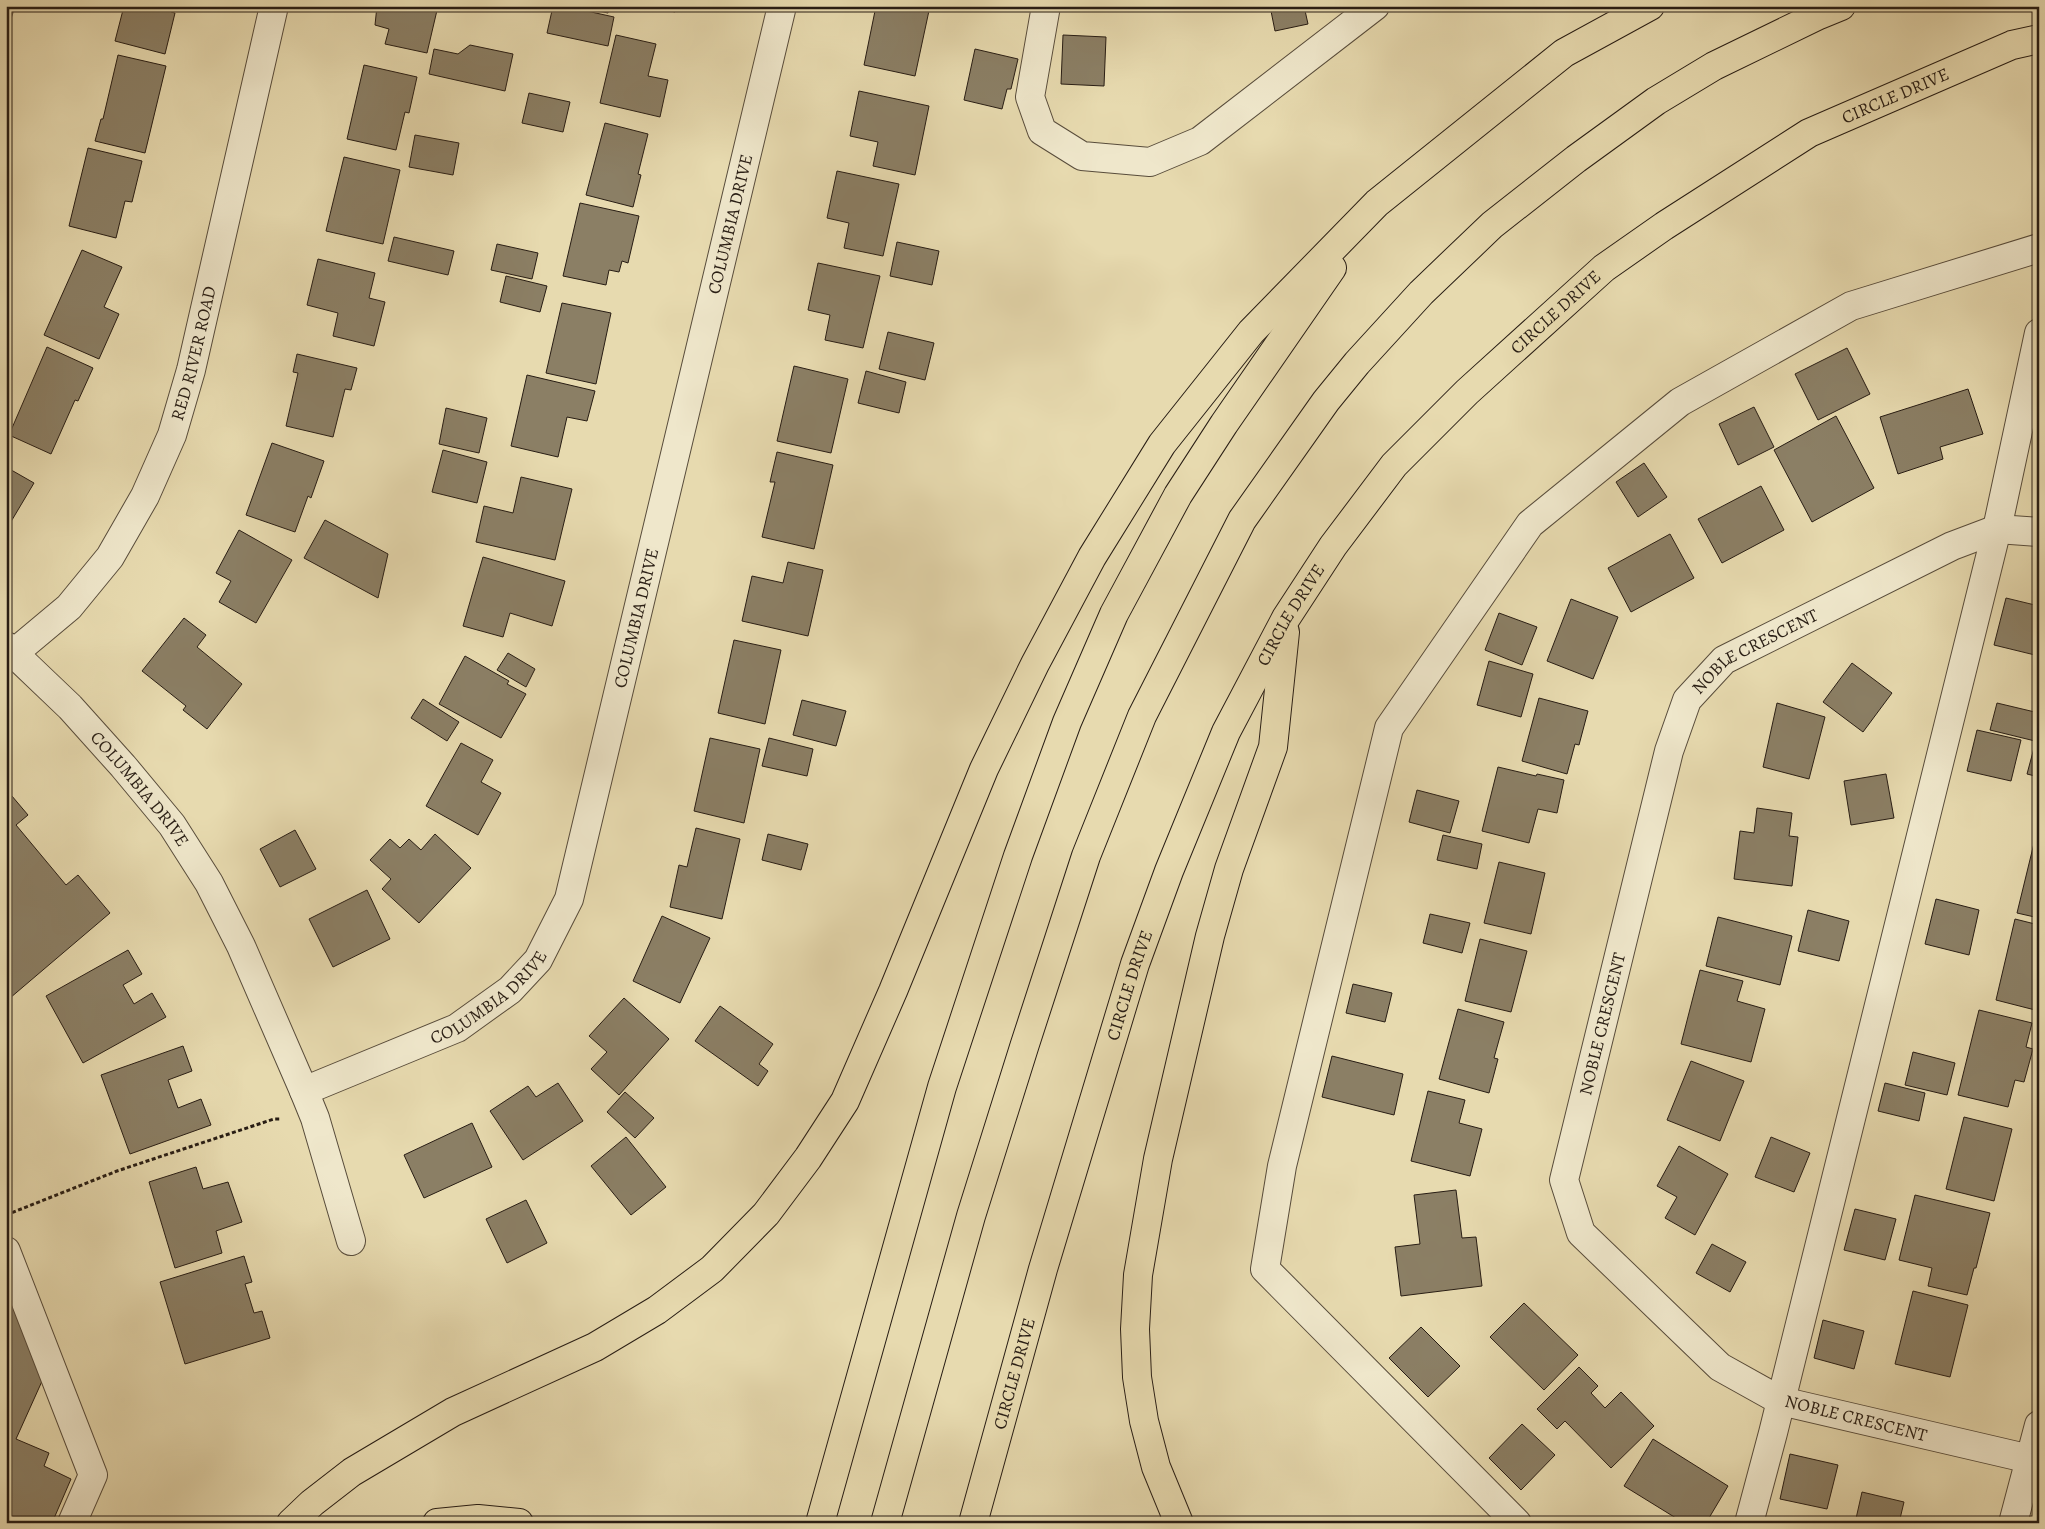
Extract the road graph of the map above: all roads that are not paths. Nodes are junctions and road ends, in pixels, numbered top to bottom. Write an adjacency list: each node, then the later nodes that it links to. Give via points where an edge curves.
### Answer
1 (274, 6): 14 (street, RED RIVER ROAD, via 192,370 172,435 146,496 110,556 70,607)
2 (782, 6): 15 (street, COLUMBIA DRIVE, via 569,900 538,960 510,990 457,1028)
3 (1046, 6): 4 (street, via 1030,97 1042,131 1082,156 1150,162 1200,141)
4 (1375, 6)
5 (1650, 6): 8 (highway, via 1564,53)
6 (1840, 6): 26 (highway, via 1714,66 1656,101 1492,225 1421,292 1357,363 1315,416 1242,520 1142,716 1086,856 971,1216)
7 (2039, 39): 13 (highway, CIRCLE DRIVE, via 2012,44 1810,132 1604,268 1467,392 1394,465 1333,546)
8 (1377, 203): 22 (highway, via 1251,332 1162,444 1092,558 984,769 844,1101 808,1158 766,1214 712,1269 657,1310 595,1347 453,1412 352,1472); 25 (highway, via 1178,495 1114,614 1066,722 942,1087)
9 (2039, 248): 29 (street, via 1851,306 1680,402 1530,524 1389,728 1282,1166 1265,1269)
10 (2039, 333): 11 (street)
11 (1997, 529): 12 (street, NOBLE CRESCENT); 18 (street); 18 (street, NOBLE CRESCENT, via 1952,546 1724,660 1687,700 1669,751 1564,1180 1581,1233 1720,1367)
12 (2039, 532)
13 (1286, 618): 27 (highway, CIRCLE DRIVE, via 1226,732 1135,964 1043,1269); 28 (highway, via 1273,747 1229,869 1210,936 1158,1158 1138,1275 1137,1377 1144,1421 1156,1467)
14 (10, 650): 15 (street, COLUMBIA DRIVE, via 70,707 172,825 209,884 241,946)
15 (304, 1091): 16 (street, COLUMBIA DRIVE)
16 (351, 1241)
17 (6, 1251): 21 (street, via 93,1475)
18 (1781, 1401): 20 (street, NOBLE CRESCENT); 30 (street)
19 (2039, 1425): 20 (street)
20 (2030, 1459): 31 (street)
21 (72, 1523)
22 (291, 1523)
23 (438, 1523): 24 (highway, via 478,1519)
24 (518, 1523)
25 (820, 1523)
26 (885, 1523)
27 (973, 1523)
28 (1179, 1523)
29 (1517, 1523)
30 (1749, 1523)
31 (2014, 1523)

